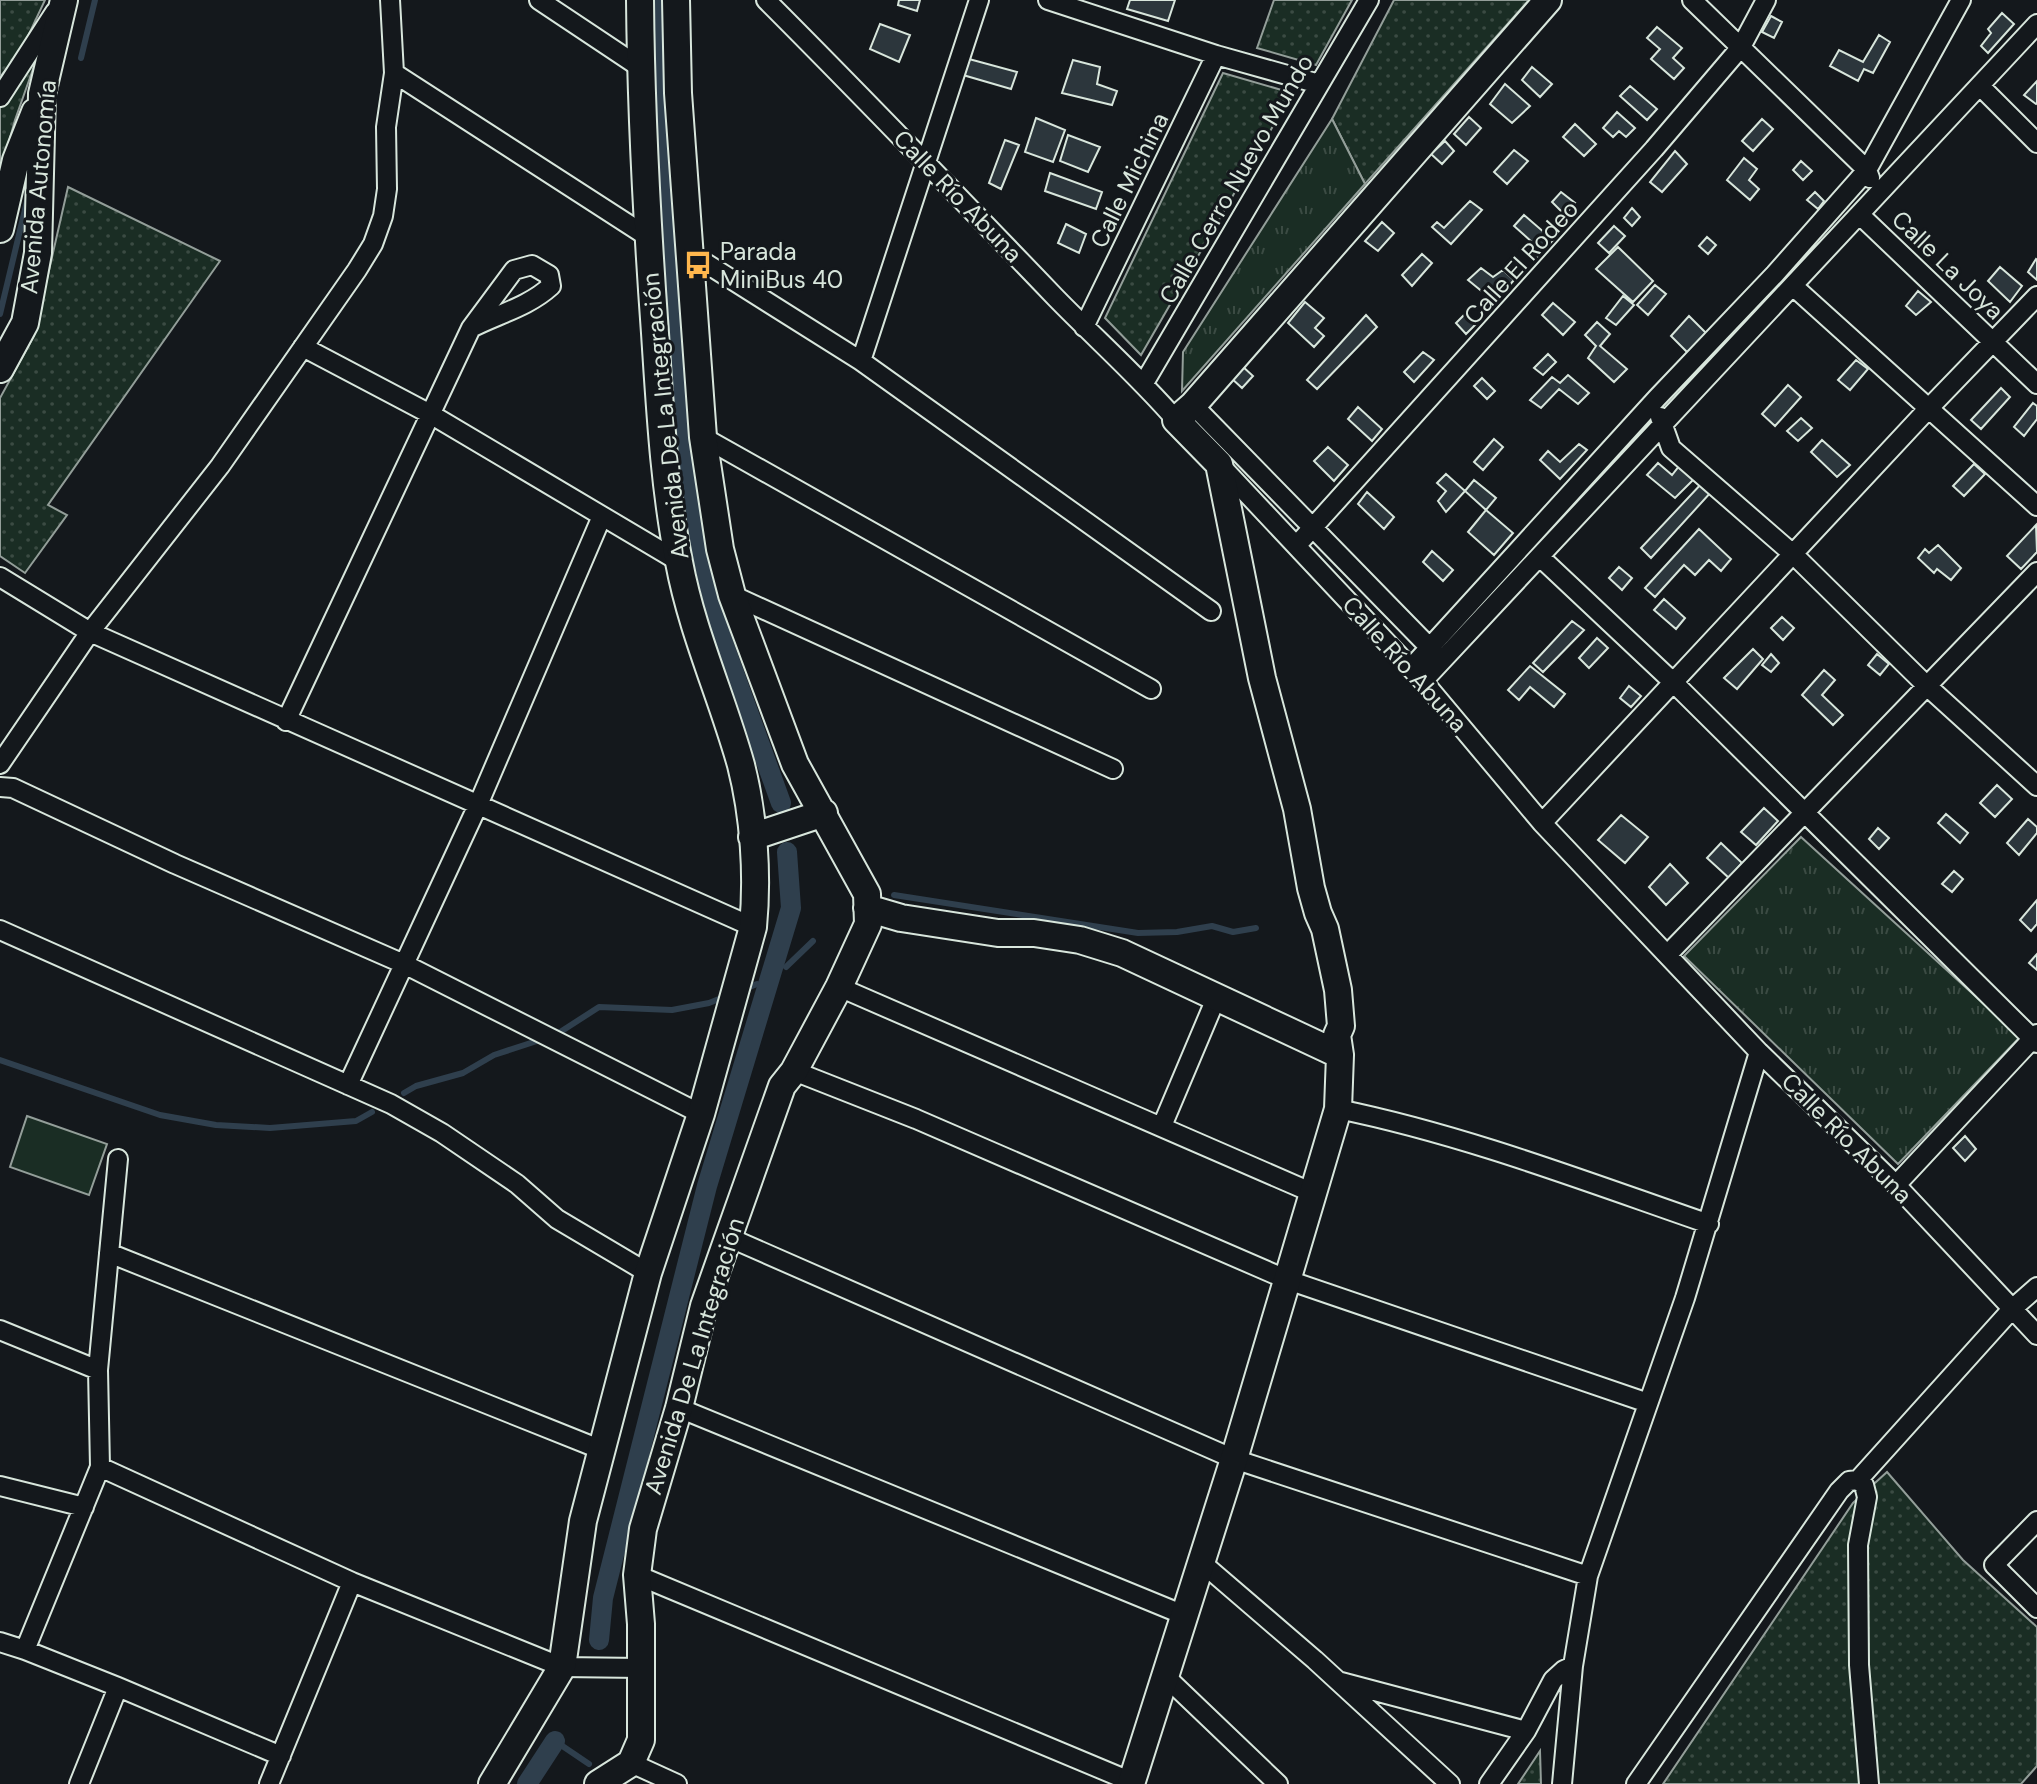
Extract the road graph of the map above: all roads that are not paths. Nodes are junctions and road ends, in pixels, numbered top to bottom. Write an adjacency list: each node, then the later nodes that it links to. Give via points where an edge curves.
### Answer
1 (63, 0): 21 (main road, Avenida Autonomía); 22 (street)
2 (390, 0): 18 (street)
3 (539, 0): 17 (street)
4 (640, 0): 17 (main road, Avenida De La Integración)
5 (676, 0): 30 (main road, Avenida De La Integración)
6 (766, 0): 24 (street, Calle Río Abuna)
7 (979, 0): 24 (street)
8 (1048, 0): 16 (street)
9 (1369, 0): 19 (street, Calle Cerro Nuevo Mundo)
10 (1548, 0): 43 (main road)
11 (1692, 0): 15 (street)
12 (1766, 0): 15 (street, Calle El Rodeo)
13 (1961, 0): 25 (street)
14 (2037, 24): 20 (street)
15 (1741, 47): 25 (street); 50 (street, Calle El Rodeo)
16 (1216, 55): 19 (street); 33 (street, Calle Michina)
17 (641, 68): 29 (main road, Avenida De La Integración)
18 (394, 73): 29 (street); 36 (street, via 383,216 373,244)
19 (1319, 84): 39 (street, Calle Cerro Nuevo Mundo)
20 (1980, 86): 23 (street); 26 (street)
21 (42, 94): 28 (main road, via 16,160); 38 (main road, Avenida Autonomía, via 38,253 25,323)
22 (0, 97)
23 (2037, 143)
24 (926, 162): 33 (street, Calle Río Abuna); 37 (street)
25 (1867, 170): 26 (street); 41 (street)
26 (1877, 196): 27 (street)
27 (1860, 215): 31 (street); 35 (street, Calle La Joya)
28 (0, 229)
29 (648, 237): 54 (main road, Avenida De La Integración, via 662,433)
30 (688, 252): 37 (street); 46 (main road, Avenida De La Integración)
31 (1793, 286): 42 (street); 45 (street)
32 (2037, 296): 35 (street)
33 (1084, 327): 39 (street, Calle Río Abuna)
34 (471, 328): 44 (street)
35 (1993, 342): 40 (street, Calle La Joya); 42 (street)
36 (303, 347): 44 (street); 59 (street, via 220,466)
37 (861, 361): 58 (street)
38 (0, 369)
39 (1144, 383): 43 (street, Calle Río Abuna)
40 (2037, 384)
41 (1657, 398): 45 (street); 60 (street)
42 (1929, 408): 48 (street); 52 (street)
43 (1185, 412): 47 (main road, Calle Río Abuna); 50 (street)
44 (432, 415): 49 (street); 65 (street)
45 (1662, 427): 52 (street, via 1671,448); 53 (street)
46 (703, 437): 57 (main road, Avenida De La Integración, via 711,503); 64 (street)
47 (1219, 464): 51 (street, Calle Río Abuna); 84 (main road, via 1262,678 1338,990)
48 (2037, 506)
49 (602, 516): 54 (street); 70 (street)
50 (1313, 528): 51 (street, Calle El Rodeo); 60 (street)
51 (1297, 545): 61 (street, Calle Río Abuna)
52 (1793, 554): 62 (street); 63 (street)
53 (1540, 557): 60 (street); 62 (street)
54 (678, 561): 74 (main road, Avenida De La Integración, via 741,767)
55 (2037, 572): 63 (street)
56 (0, 577): 59 (street)
57 (732, 595): 67 (street); 71 (main road, Avenida De La Integración, via 795,764)
58 (1211, 611)
59 (90, 632): 65 (street); 66 (street)
60 (1436, 654): 61 (street)
61 (1417, 675): 73 (street, Calle Río Abuna)
62 (1674, 683): 72 (street); 73 (street)
63 (1927, 686): 68 (street); 72 (street)
64 (1151, 689)
65 (286, 721): 70 (street)
66 (0, 764)
67 (1113, 769)
68 (2033, 774)
69 (0, 787): 79 (street, via 13,788)
70 (478, 805): 76 (street); 79 (street)
71 (824, 813): 74 (main road); 75 (main road, Avenida De La Integración, via 867,894)
72 (1804, 813): 78 (street); 82 (street)
73 (1542, 823): 78 (street, Calle Río Abuna)
74 (752, 837): 76 (main road, Avenida De La Integración, via 757,878)
75 (867, 908): 80 (main road, Avenida De La Integración, via 868,924); 81 (main road, via 984,931 1080,940)
76 (753, 927): 88 (main road, Avenida De La Integración)
77 (0, 930): 86 (street)
78 (1668, 954): 83 (street, Calle Río Abuna)
79 (404, 964): 86 (street); 88 (street)
80 (839, 987): 85 (main road, Avenida De La Integración); 89 (street)
81 (1217, 996): 84 (main road); 89 (street)
82 (2036, 1039): 91 (street)
83 (1759, 1052): 91 (street, Calle Río Abuna); 93 (street)
84 (1340, 1055): 87 (main road)
85 (794, 1071): 94 (main road, Avenida De La Integración, via 782,1086); 97 (street)
86 (348, 1085): 96 (street, via 442,1133 517,1184 557,1219)
87 (1338, 1109): 92 (main road); 93 (street, via 1469,1143)
88 (701, 1114): 96 (main road, Avenida De La Integración)
89 (1162, 1126): 92 (street)
90 (118, 1159): 95 (street)
91 (1896, 1185): 99 (street, Calle Río Abuna)
92 (1313, 1193): 97 (main road)
93 (1709, 1224): 103 (street)
94 (728, 1237): 104 (main road, Avenida De La Integración, via 704,1306); 106 (street)
95 (109, 1253): 102 (street); 105 (street)
96 (648, 1273): 105 (main road, Avenida De La Integración)
97 (1288, 1280): 103 (street); 106 (main road)
98 (2037, 1287): 99 (street)
99 (2012, 1309): 101 (street, Calle Río Abuna); 108 (street)
100 (0, 1330): 102 (street)
101 (2037, 1335)
102 (98, 1370): 107 (street)
103 (1648, 1403): 114 (street)
104 (679, 1408): 113 (main road, Avenida De La Integración, via 643,1529); 117 (street)
105 (602, 1450): 121 (main road, Avenida De La Integración, via 583,1521)
106 (1234, 1459): 112 (main road); 114 (street)
107 (100, 1467): 110 (street); 115 (street)
108 (1858, 1480): 139 (street, via 1839,1491); 140 (street, via 1867,1497 1858,1545 1858,1620)
109 (0, 1486): 110 (street)
110 (84, 1507): 119 (street)
111 (2037, 1521): 116 (street, via 1994,1565)
112 (1201, 1562): 117 (main road); 124 (street)
113 (637, 1575): 122 (main road, Avenida De La Integración); 129 (street)
114 (1588, 1576): 120 (street)
115 (352, 1582): 121 (street); 127 (street)
116 (2037, 1608)
117 (1184, 1615): 123 (main road)
118 (0, 1642): 119 (street)
119 (25, 1650): 125 (street)
120 (1573, 1666): 126 (street, via 1553,1680); 138 (street)
121 (562, 1667): 122 (street); 132 (main road, Avenida De La Integración)
122 (641, 1668): 128 (main road, Avenida De La Integración, via 641,1740)
123 (1165, 1676): 129 (main road); 135 (street)
124 (1338, 1681): 126 (street); 136 (street)
125 (118, 1687): 127 (street); 130 (street)
126 (1526, 1731): 137 (street)
127 (281, 1756): 131 (street)
128 (631, 1763): 133 (main road); 134 (street)
129 (1132, 1783)
130 (79, 1784)
131 (269, 1784)
132 (492, 1784)
133 (598, 1784)
134 (677, 1784)
135 (1278, 1784)
136 (1450, 1784)
137 (1489, 1784)
138 (1562, 1784)
139 (1636, 1784)
140 (1869, 1784)

